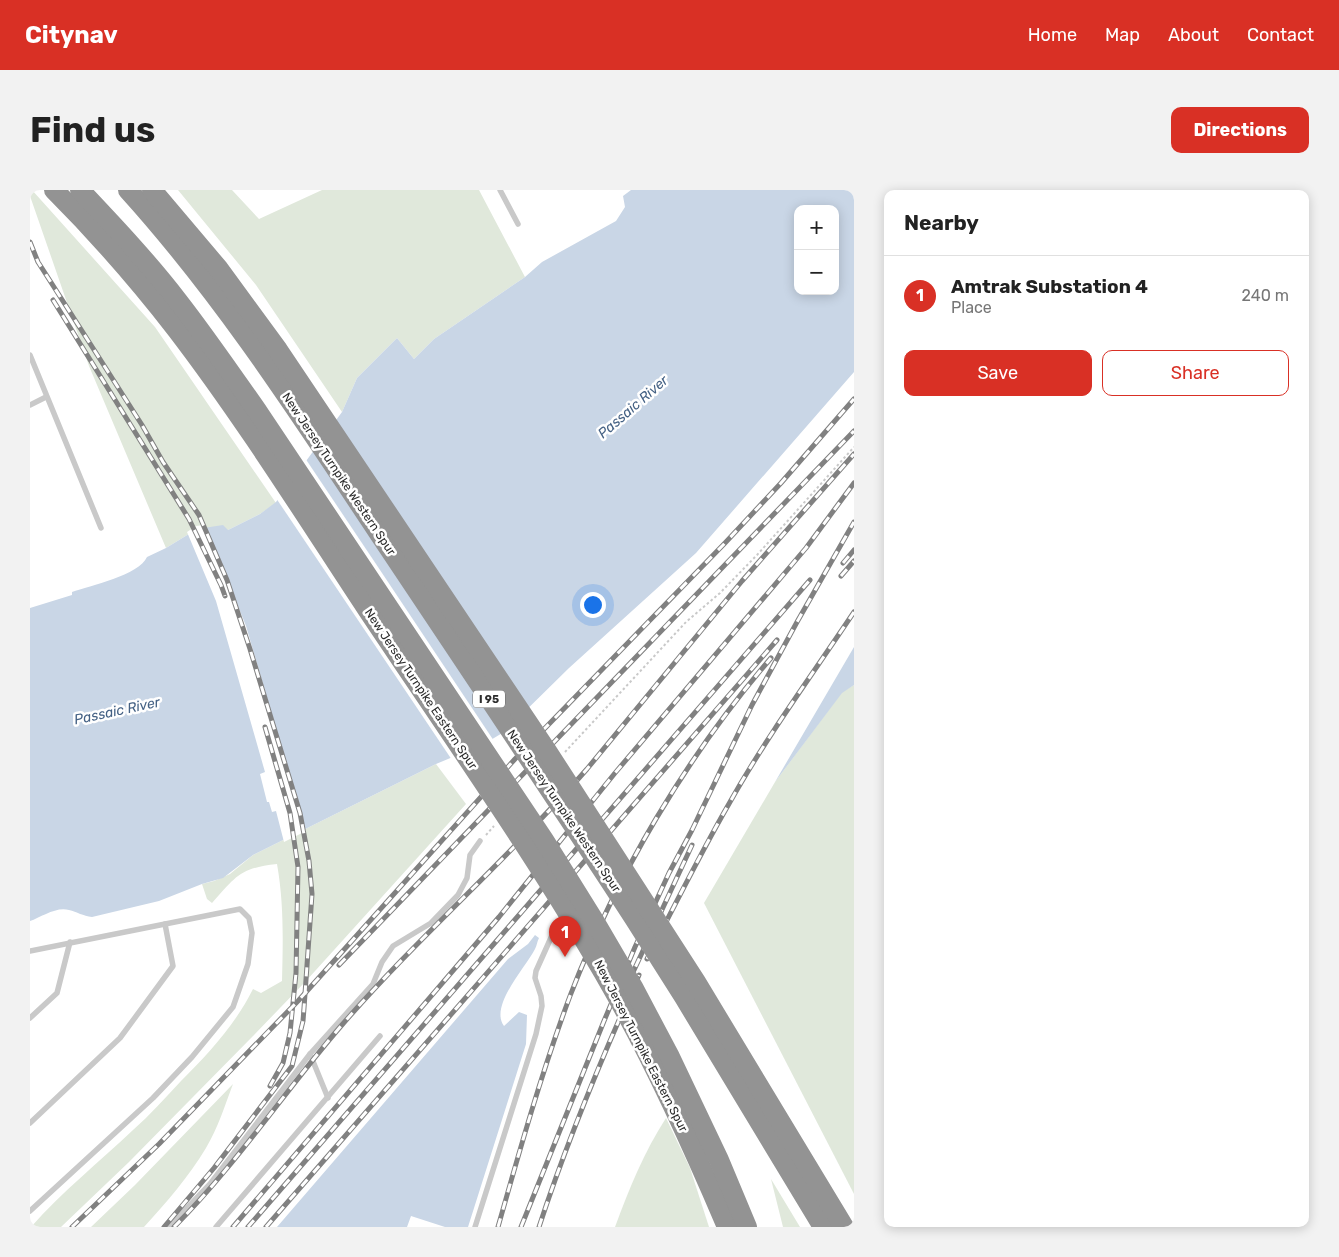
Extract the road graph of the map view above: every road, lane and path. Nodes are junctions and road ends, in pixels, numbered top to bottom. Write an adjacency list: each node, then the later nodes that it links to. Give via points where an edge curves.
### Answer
1 (54, 190): 28 (highway, New Jersey Turnpike Eastern Spur, bridge, via 127,268 193,351 540,868 631,1022 678,1116)
2 (80, 190): 29 (highway, New Jersey Turnpike Eastern Spur / I 95, bridge, via 155,272 218,355 549,847 607,942 662,1043 711,1143)
3 (128, 190): 30 (highway, New Jersey Turnpike Western Spur / I 95, bridge, via 209,287 282,387 639,926)
4 (152, 190): 31 (highway, New Jersey Turnpike Western Spur / I 95, bridge, via 218,268 278,350 552,759 696,982)
5 (500, 190): 6 (lane)
6 (518, 224)
7 (30, 355): 8 (lane)
8 (46, 397): 9 (lane); 11 (lane)
9 (30, 405)
10 (854, 446): 12 (path, via 757,556 686,622)
11 (101, 528)
12 (560, 756)
13 (494, 826): 14 (path)
14 (480, 840): 21 (lane, via 470,856 467,878 458,895 430,923 392,946 373,984)
15 (165, 924): 17 (lane); 23 (lane, via 173,966 120,1038); 24 (lane, via 240,909 249,918 252,934 248,964 234,1007 154,1098)
16 (554, 931): 27 (lane, via 536,971 542,1006 536,1034)
17 (70, 942): 18 (lane); 19 (lane, via 57,993)
18 (30, 951)
19 (30, 1018)
20 (380, 1036): 22 (lane)
21 (310, 1054): 22 (lane); 25 (lane, via 210,1184)
22 (328, 1098): 26 (lane)
23 (30, 1123)
24 (30, 1211)
25 (169, 1227)
26 (216, 1227)
27 (476, 1227)
28 (727, 1227)
29 (747, 1227)
30 (823, 1227)
31 (844, 1227)

